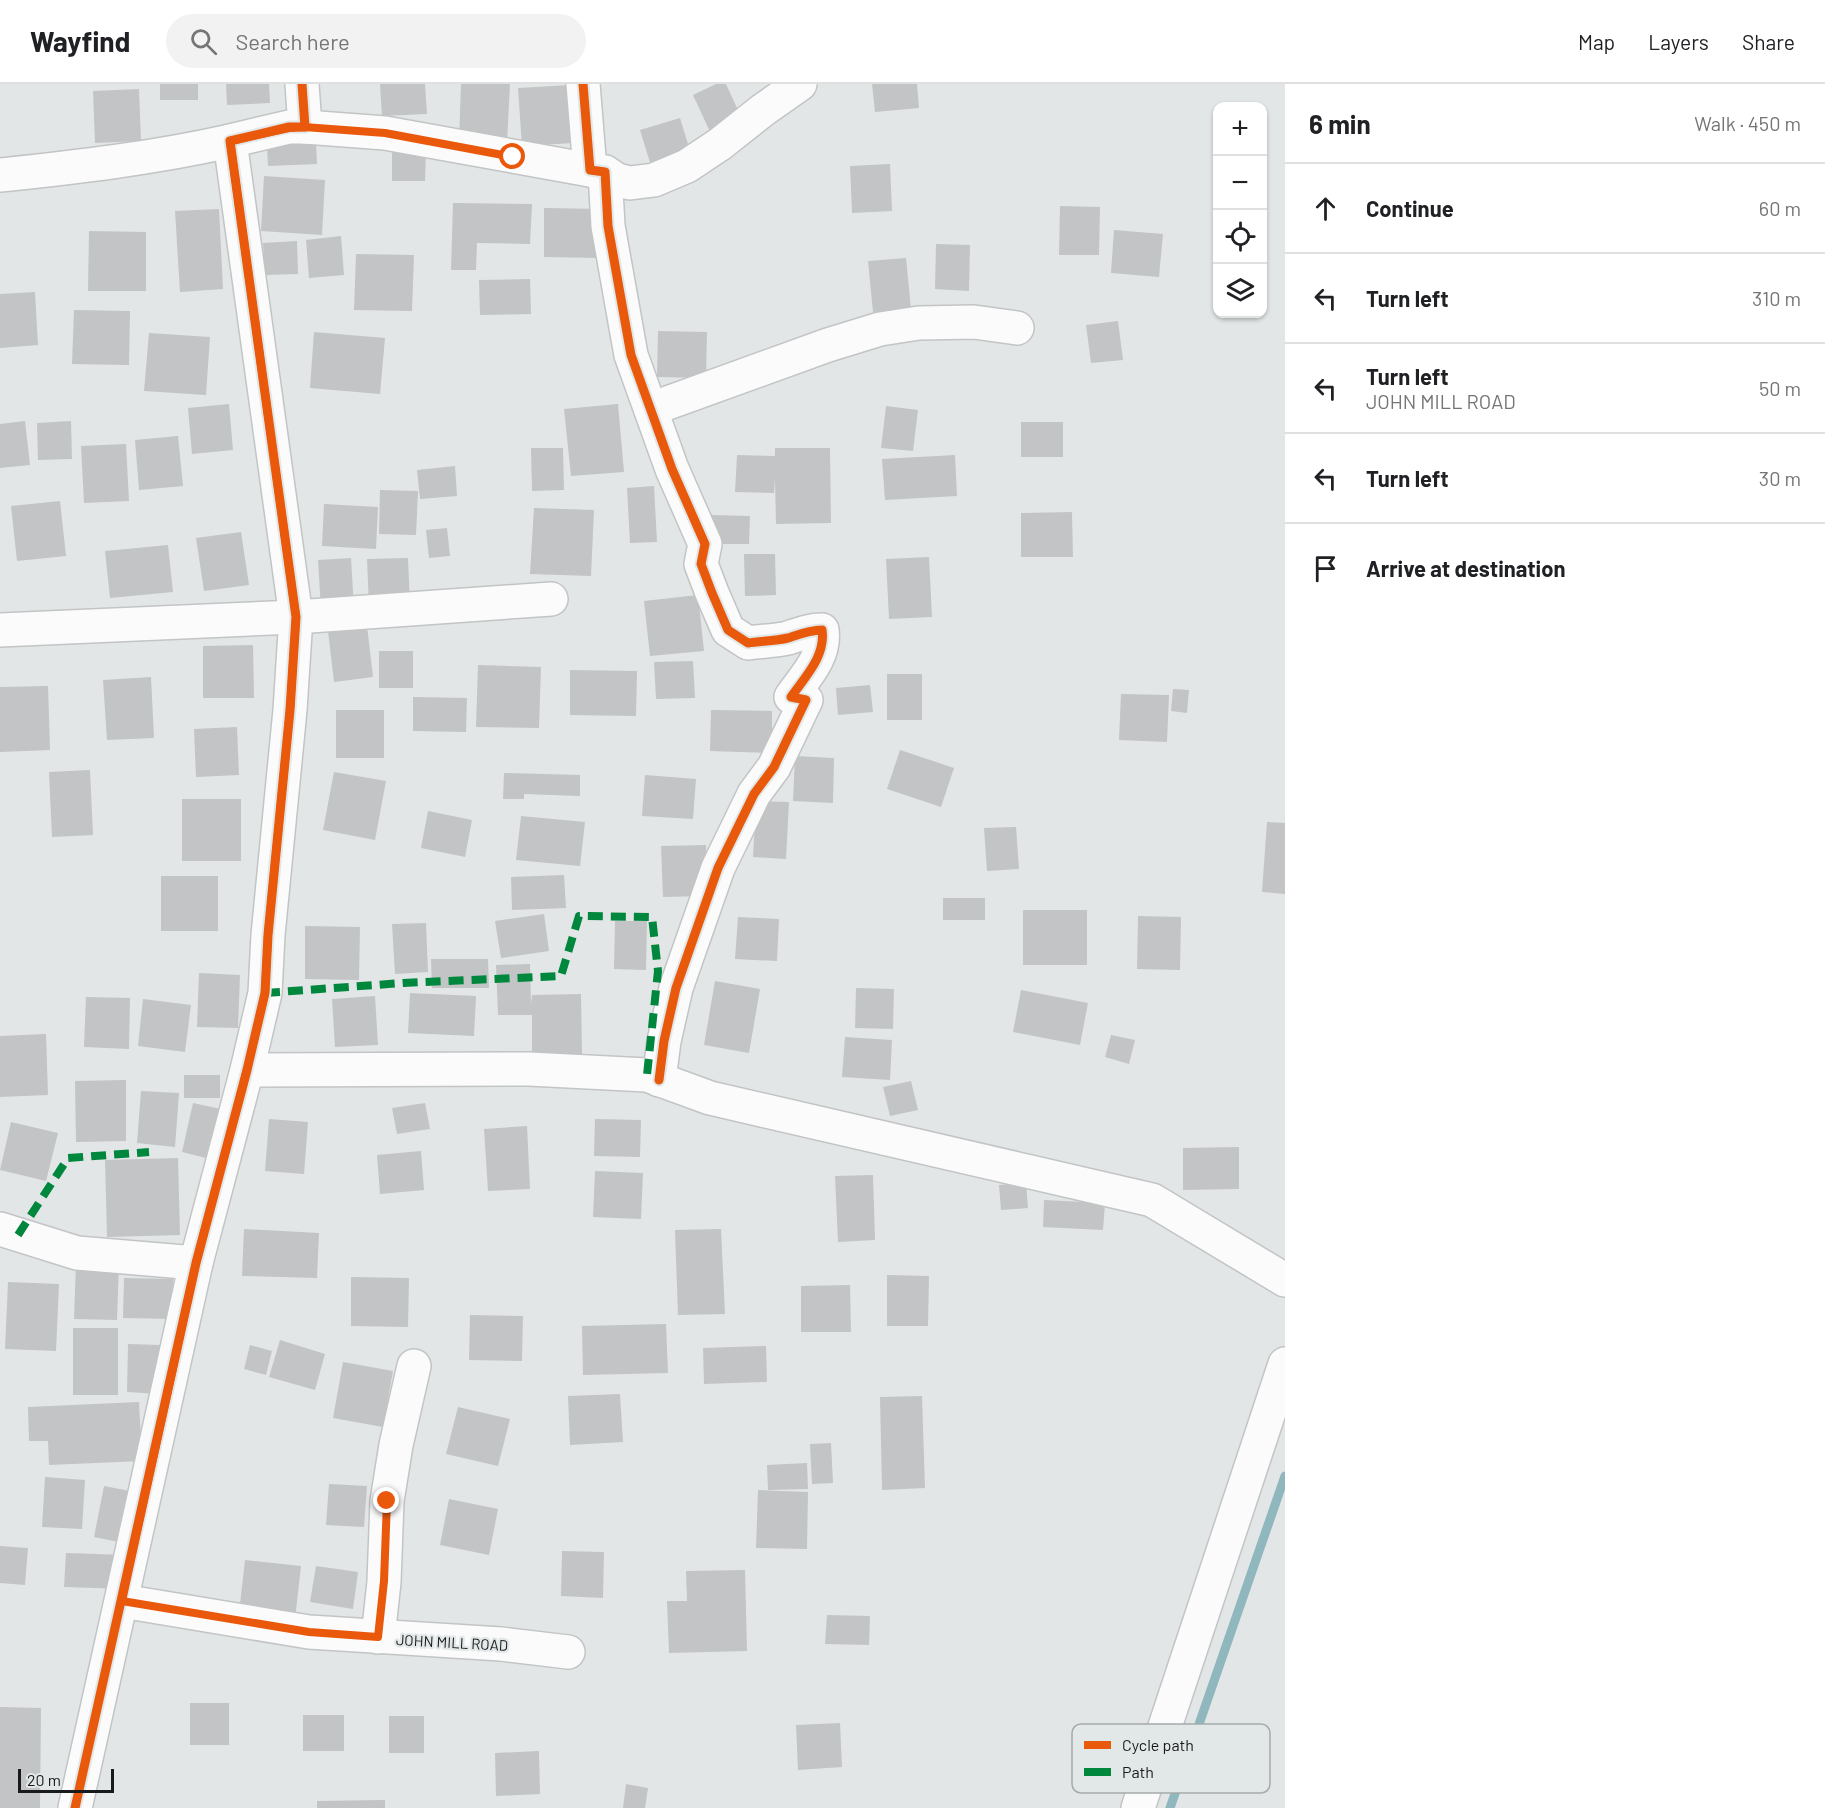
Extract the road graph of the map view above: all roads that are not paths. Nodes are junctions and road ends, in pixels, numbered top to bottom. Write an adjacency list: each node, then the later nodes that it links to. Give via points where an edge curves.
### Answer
1 (302, 84): 4 (street)
2 (583, 84): 6 (street)
3 (800, 84): 6 (street, via 687,166 654,180 630,183)
4 (304, 127): 5 (street); 6 (street, via 385,133)
5 (230, 141): 7 (street, via 94,166); 11 (street)
6 (597, 171): 9 (street, via 631,355)
7 (0, 175)
8 (1017, 328): 9 (street, via 974,322 919,323 880,329)
9 (651, 409): 14 (street, via 705,544 702,564 728,630 748,643 816,630 822,630 824,640 817,661 791,697 806,700 774,767 754,794 708,894 676,988)
10 (551, 599): 11 (street)
11 (296, 617): 12 (street); 13 (street, via 265,993)
12 (0, 630)
13 (247, 1070): 14 (street, via 530,1069 647,1075); 16 (street)
14 (659, 1080): 17 (street, via 710,1098 1152,1200)
15 (0, 1229): 16 (street, via 77,1253)
16 (196, 1263): 20 (street)
17 (1285, 1280)
18 (1285, 1364): 23 (street)
19 (414, 1366): 21 (street, via 387,1501)
20 (122, 1601): 21 (street, JOHN MILL ROAD, via 309,1632); 25 (street)
21 (378, 1637): 22 (street, JOHN MILL ROAD)
22 (568, 1652)
23 (1166, 1724)
24 (1143, 1793): 26 (street)
25 (75, 1808)
26 (1138, 1808)

